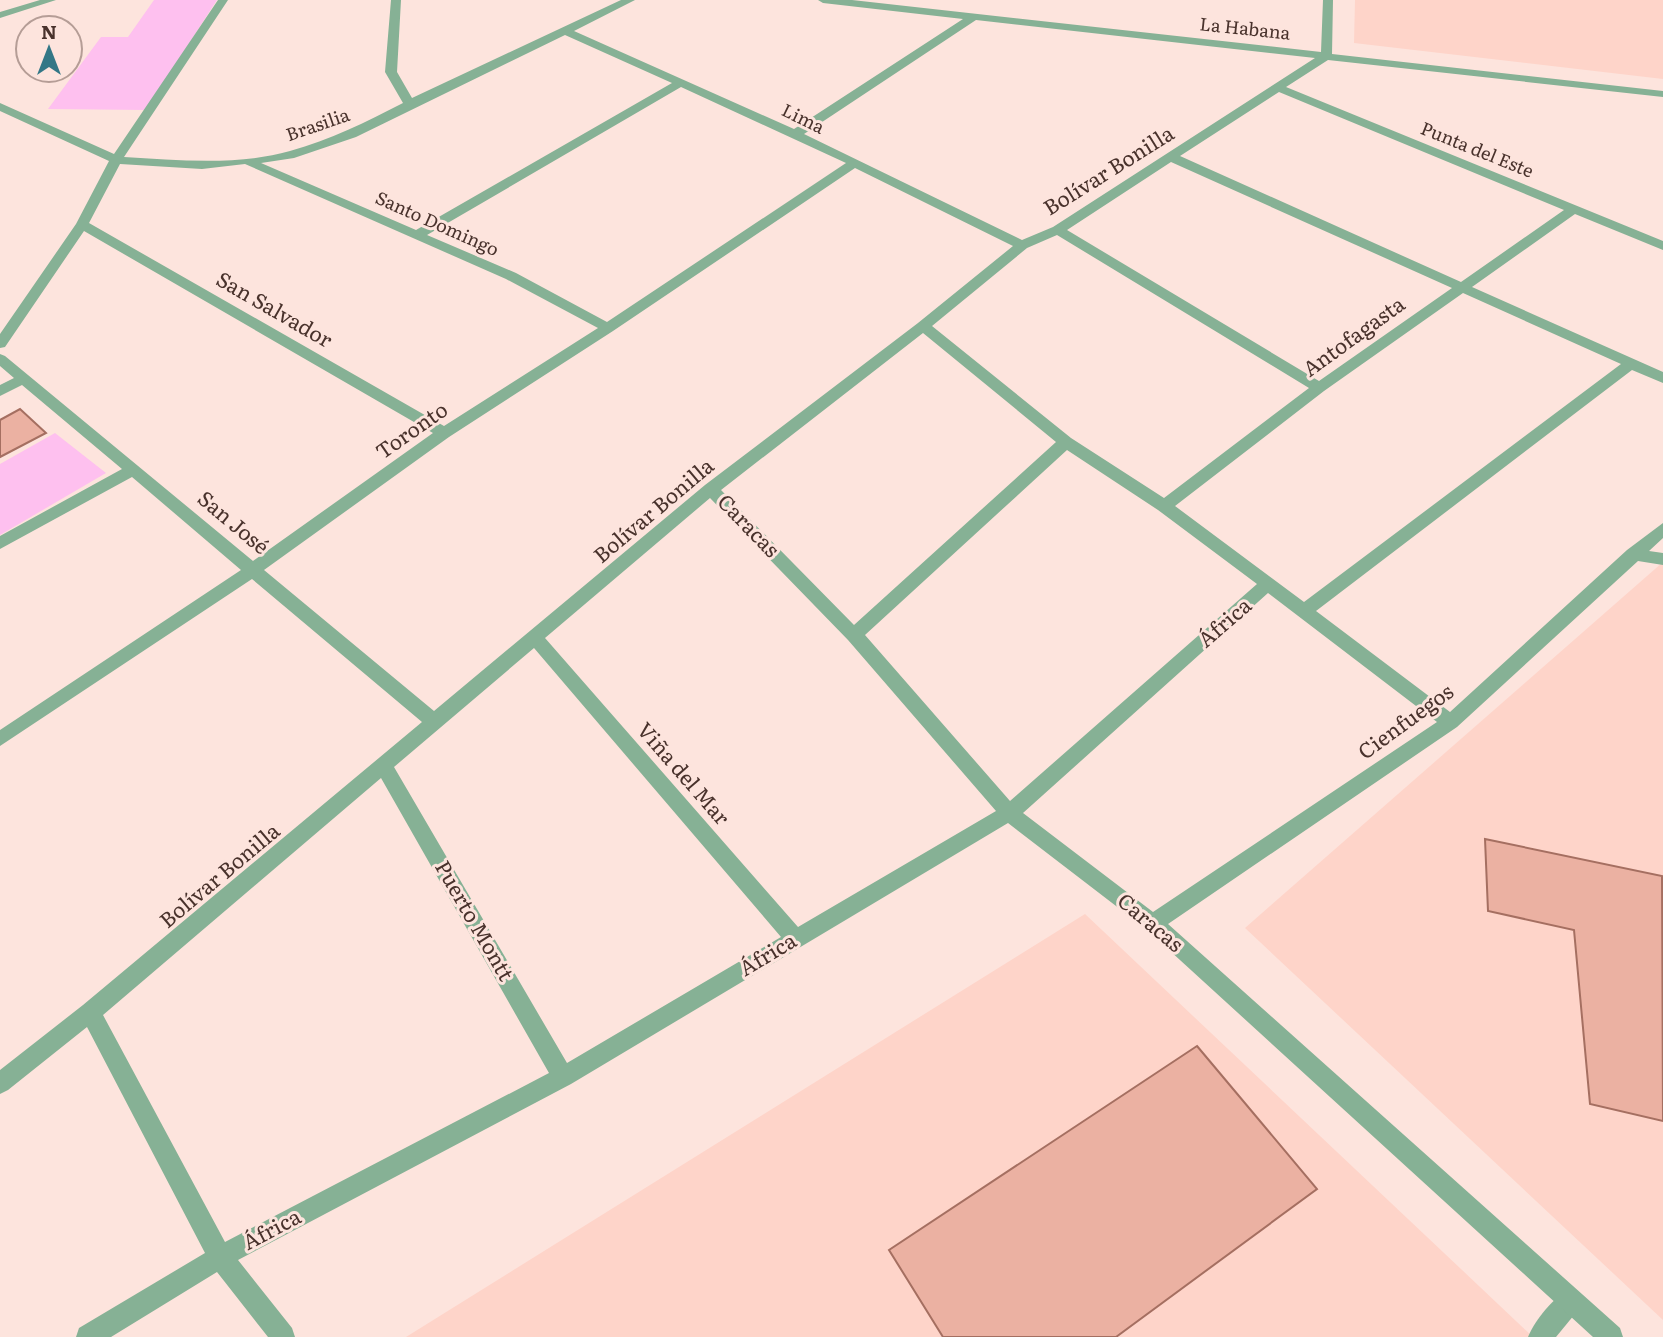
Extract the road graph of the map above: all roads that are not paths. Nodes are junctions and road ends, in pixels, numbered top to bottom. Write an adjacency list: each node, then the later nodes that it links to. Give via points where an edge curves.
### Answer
1 (8, 0): 8 (street)
2 (51, 0): 8 (street)
3 (223, 0): 20 (street)
4 (396, 0): 16 (street, via 391,72)
5 (630, 0): 11 (street, Brasilia)
6 (823, 0): 10 (street, La Habana)
7 (1328, 0): 12 (street)
8 (14, 11): 9 (street)
9 (0, 15)
10 (972, 18): 12 (street, La Habana); 18 (street)
11 (565, 31): 13 (street, Lima); 16 (street, Brasilia)
12 (1326, 55): 14 (street, Bolívar Bonilla); 15 (street, La Habana)
13 (681, 82): 18 (street, Lima); 26 (street)
14 (1278, 87): 19 (street, Bolívar Bonilla); 23 (street, Punta del Este)
15 (1663, 94)
16 (410, 104): 21 (street, Brasilia, via 337,140)
17 (0, 107): 20 (street, Brasilia)
18 (796, 134): 22 (street, Lima)
19 (1171, 157): 25 (street, Bolívar Bonilla); 29 (street)
20 (116, 160): 21 (street, Brasilia); 24 (street)
21 (248, 162): 26 (street, Santo Domingo)
22 (853, 164): 27 (street, Lima); 31 (street, Toronto)
23 (1574, 209): 28 (street, Punta del Este); 29 (street, Antofagasta)
24 (82, 224): 32 (street); 39 (street, San Salvador)
25 (1058, 230): 27 (street, Bolívar Bonilla); 37 (street)
26 (419, 234): 31 (street, Santo Domingo)
27 (1022, 245): 30 (street, Bolívar Bonilla)
28 (1663, 246)
29 (1461, 287): 34 (street); 37 (street, Antofagasta)
30 (923, 326): 40 (street); 42 (street, Bolívar Bonilla)
31 (608, 328): 39 (street, Toronto)
32 (0, 344)
33 (0, 359): 36 (street, San José)
34 (1632, 363): 35 (street); 50 (street)
35 (1663, 377)
36 (23, 379): 38 (street); 41 (street, San José)
37 (1320, 388): 43 (street, Antofagasta)
38 (0, 391)
39 (444, 433): 48 (street, Toronto)
40 (1066, 442): 43 (street); 51 (street)
41 (133, 470): 45 (street); 48 (street, San José)
42 (711, 489): 51 (street, Caracas); 52 (street, Bolívar Bonilla)
43 (1164, 506): 49 (street)
44 (1663, 529): 46 (street, Cienfuegos)
45 (0, 543)
46 (1633, 554): 47 (street); 53 (street, Cienfuegos)
47 (1663, 559)
48 (253, 570): 54 (street, San José); 55 (street, Toronto)
49 (1268, 584): 50 (street); 57 (street, África)
50 (1304, 611): 53 (street)
51 (854, 635): 57 (street, Caracas)
52 (536, 639): 54 (street, Bolívar Bonilla); 59 (street, Viña del Mar)
53 (1451, 722): 58 (street, Cienfuegos)
54 (436, 723): 56 (street, Bolívar Bonilla)
55 (0, 739)
56 (384, 766): 60 (street, Bolívar Bonilla); 61 (street, Puerto Montt)
57 (1009, 813): 58 (street, Caracas); 59 (street, África)
58 (1153, 923): 64 (street, Caracas)
59 (795, 939): 61 (street, África)
60 (90, 1012): 62 (street, Bolívar Bonilla); 63 (street)
61 (563, 1077): 63 (street, África)
62 (0, 1083)
63 (220, 1257): 65 (street, África); 66 (street)
64 (1572, 1301): 67 (street); 68 (street, Caracas)
65 (88, 1337)
66 (283, 1337)
67 (1540, 1337)
68 (1611, 1337)

